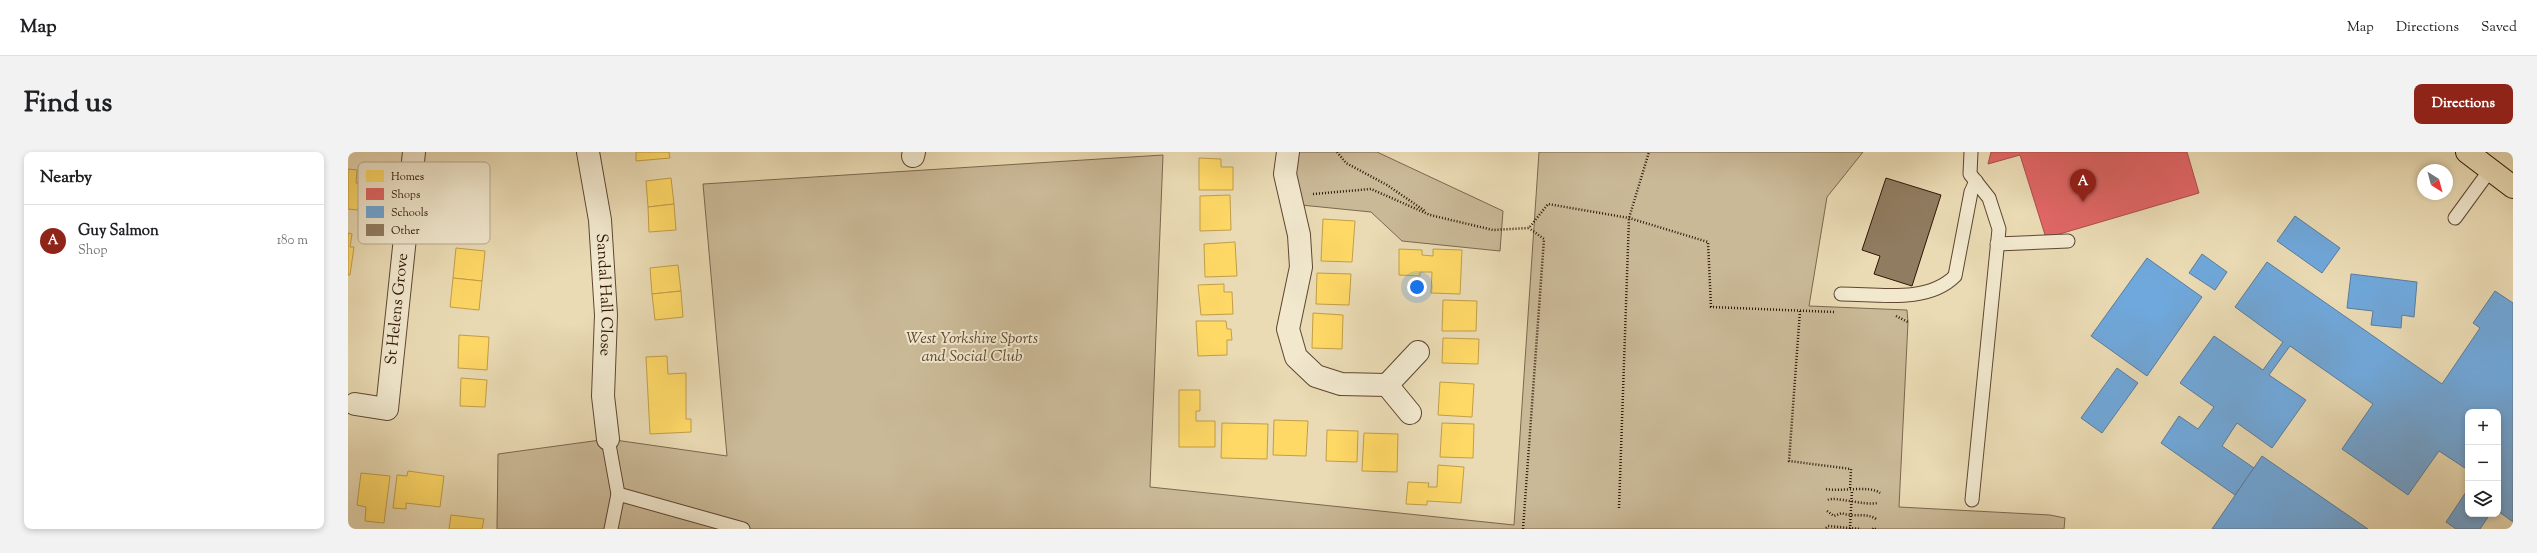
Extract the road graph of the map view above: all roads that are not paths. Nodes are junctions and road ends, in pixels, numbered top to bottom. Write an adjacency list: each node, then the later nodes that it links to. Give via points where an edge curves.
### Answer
1 (414, 152): 6 (street, St Helens Grove)
2 (588, 152): 19 (street, Sandal Hall Close, via 600,220 606,315 604,396)
3 (1288, 152): 16 (street, via 1285,174 1298,235 1301,268 1288,329 1296,357 1316,376 1341,384)
4 (1971, 152): 8 (lane, via 1970,174)
5 (2467, 152): 7 (main road)
6 (413, 162)
7 (2490, 170): 9 (main road); 10 (lane)
8 (1976, 181): 13 (lane, via 1989,198 1999,230); 14 (lane, via 1971,192 1955,276 1948,284 1916,295)
9 (2513, 188)
10 (2455, 218)
11 (2068, 241): 13 (lane)
12 (404, 244): 17 (street, St Helens Grove, via 387,409)
13 (1997, 244): 21 (lane)
14 (1841, 294)
15 (1418, 352): 16 (street)
16 (1387, 385): 18 (street)
17 (355, 404)
18 (1410, 413)
19 (608, 439): 20 (lane)
20 (618, 494): 22 (lane); 23 (lane)
21 (1972, 500)
22 (611, 529)
23 (743, 529)

